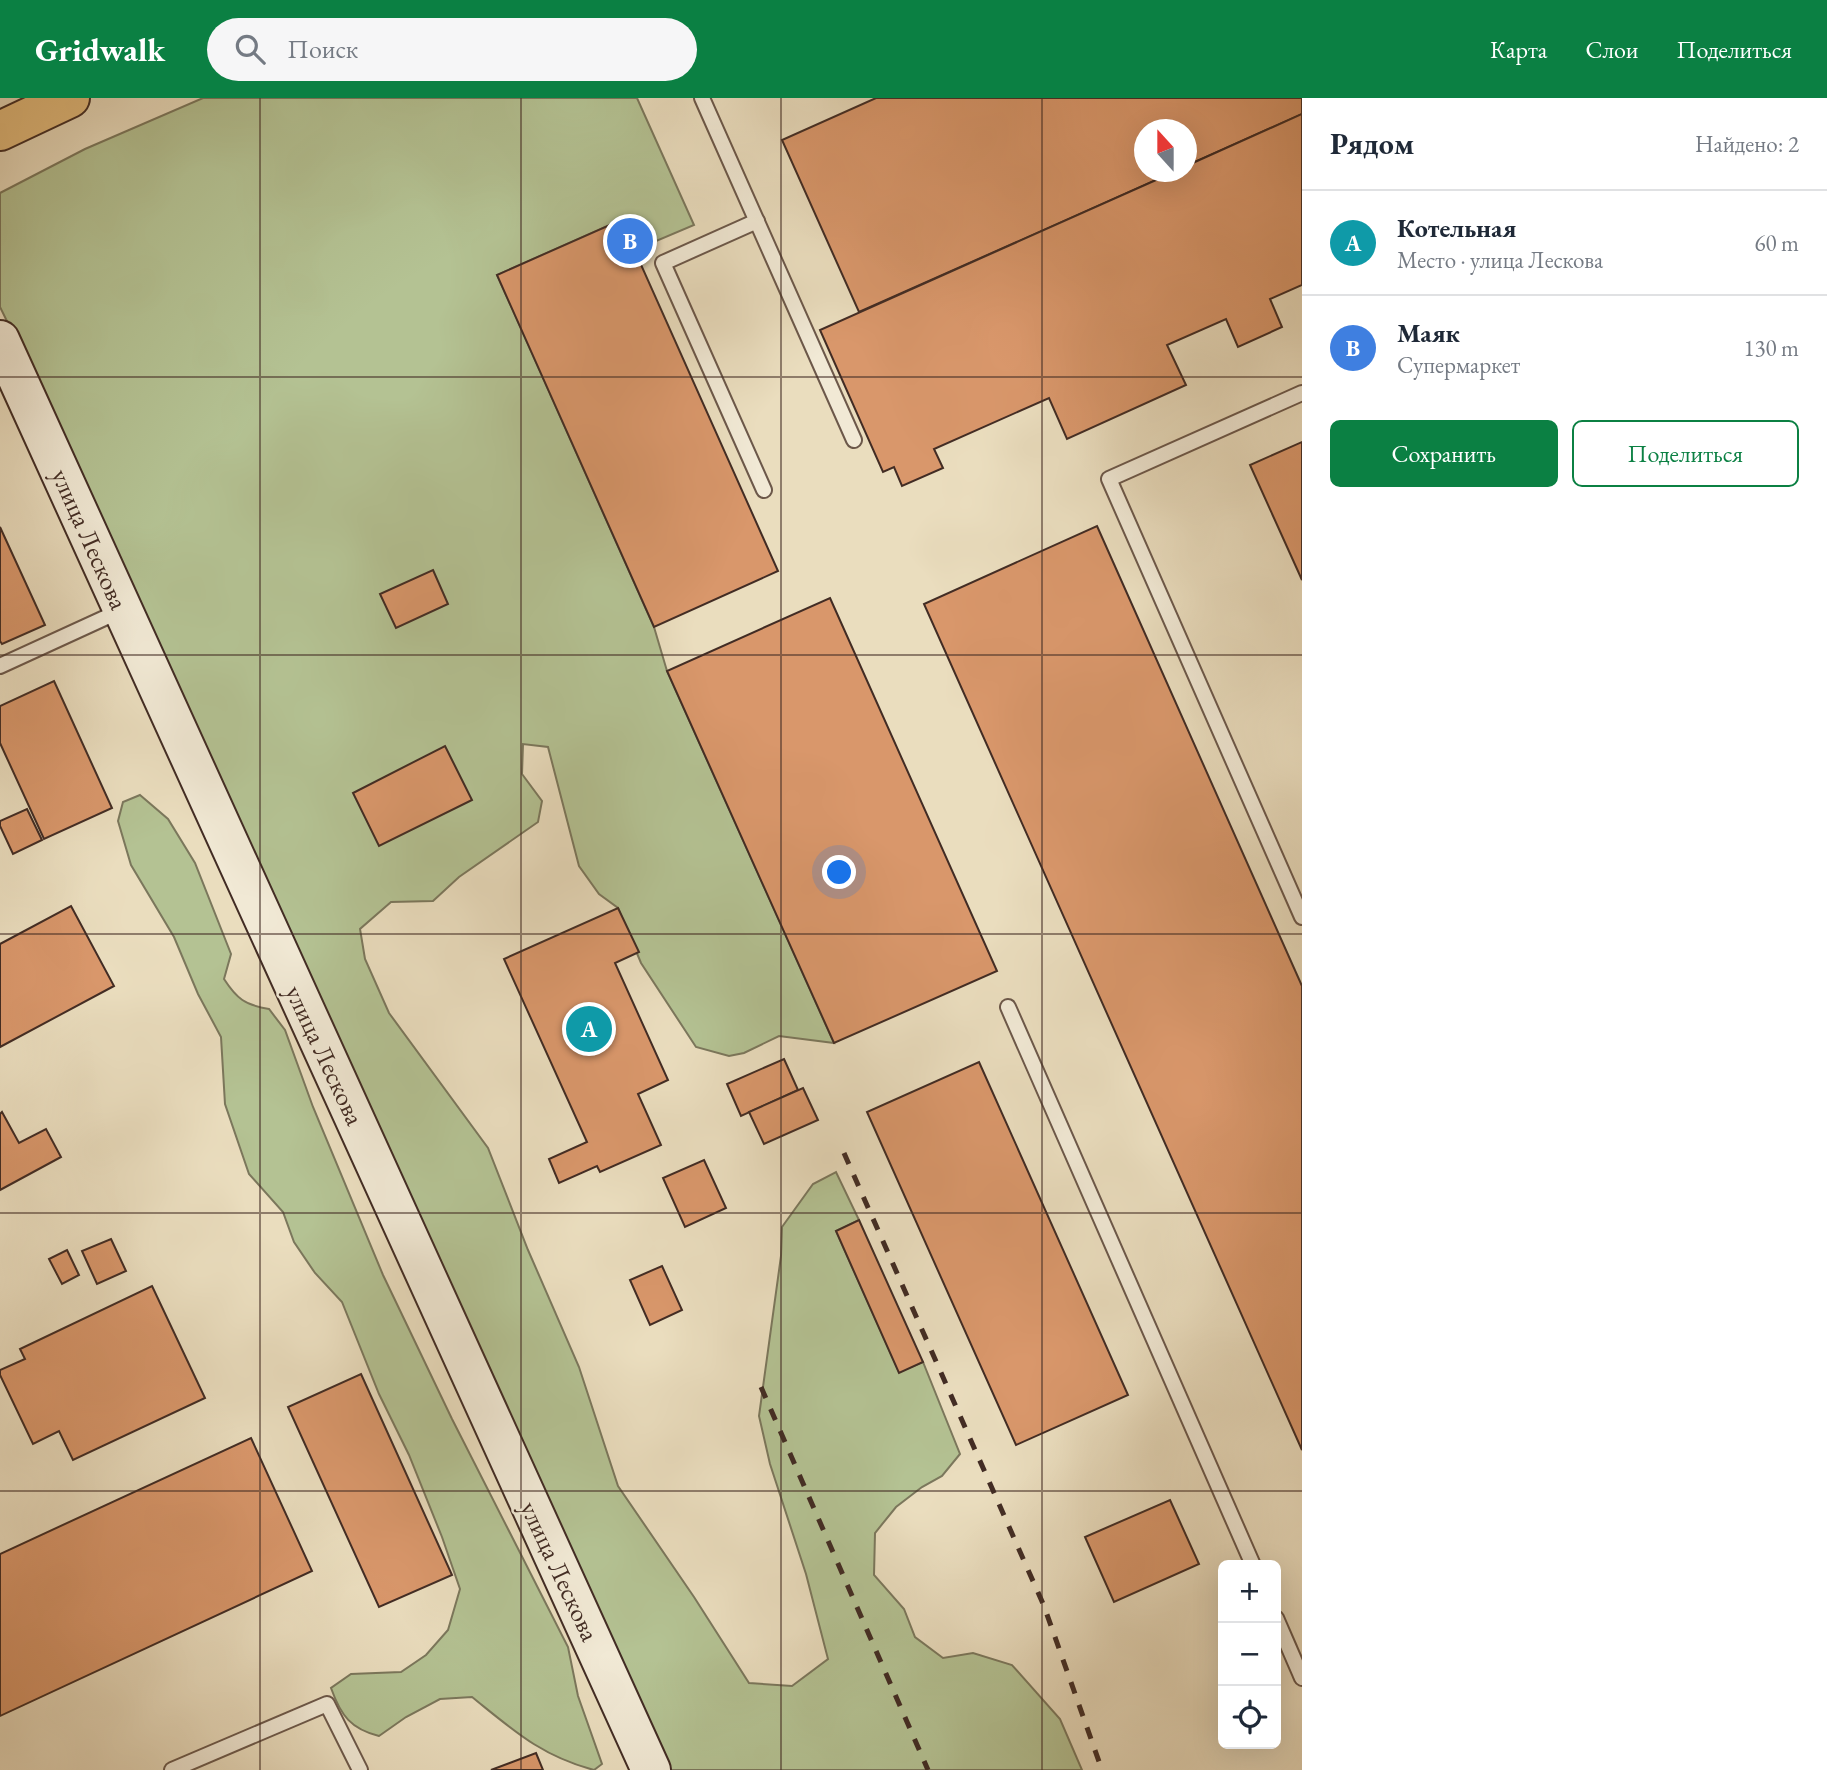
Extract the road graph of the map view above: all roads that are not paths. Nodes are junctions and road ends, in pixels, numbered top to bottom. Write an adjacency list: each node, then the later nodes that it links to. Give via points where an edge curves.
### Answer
1 (70, 98): 3 (main road)
2 (705, 99): 4 (lane)
3 (0, 131)
4 (757, 222): 7 (lane); 8 (lane, via 663,263)
5 (0, 340): 9 (main road, улица Лескова, via 18,394)
6 (1302, 393): 11 (lane, via 1109,479)
7 (854, 440)
8 (764, 490)
9 (122, 610): 10 (lane); 18 (main road, улица Лескова)
10 (0, 666)
11 (1302, 917)
12 (1008, 1007): 13 (lane)
13 (1250, 1560)
14 (1278, 1623): 15 (lane)
15 (1302, 1678)
16 (172, 1770): 17 (lane, via 327,1704)
17 (360, 1770)
18 (651, 1770)

